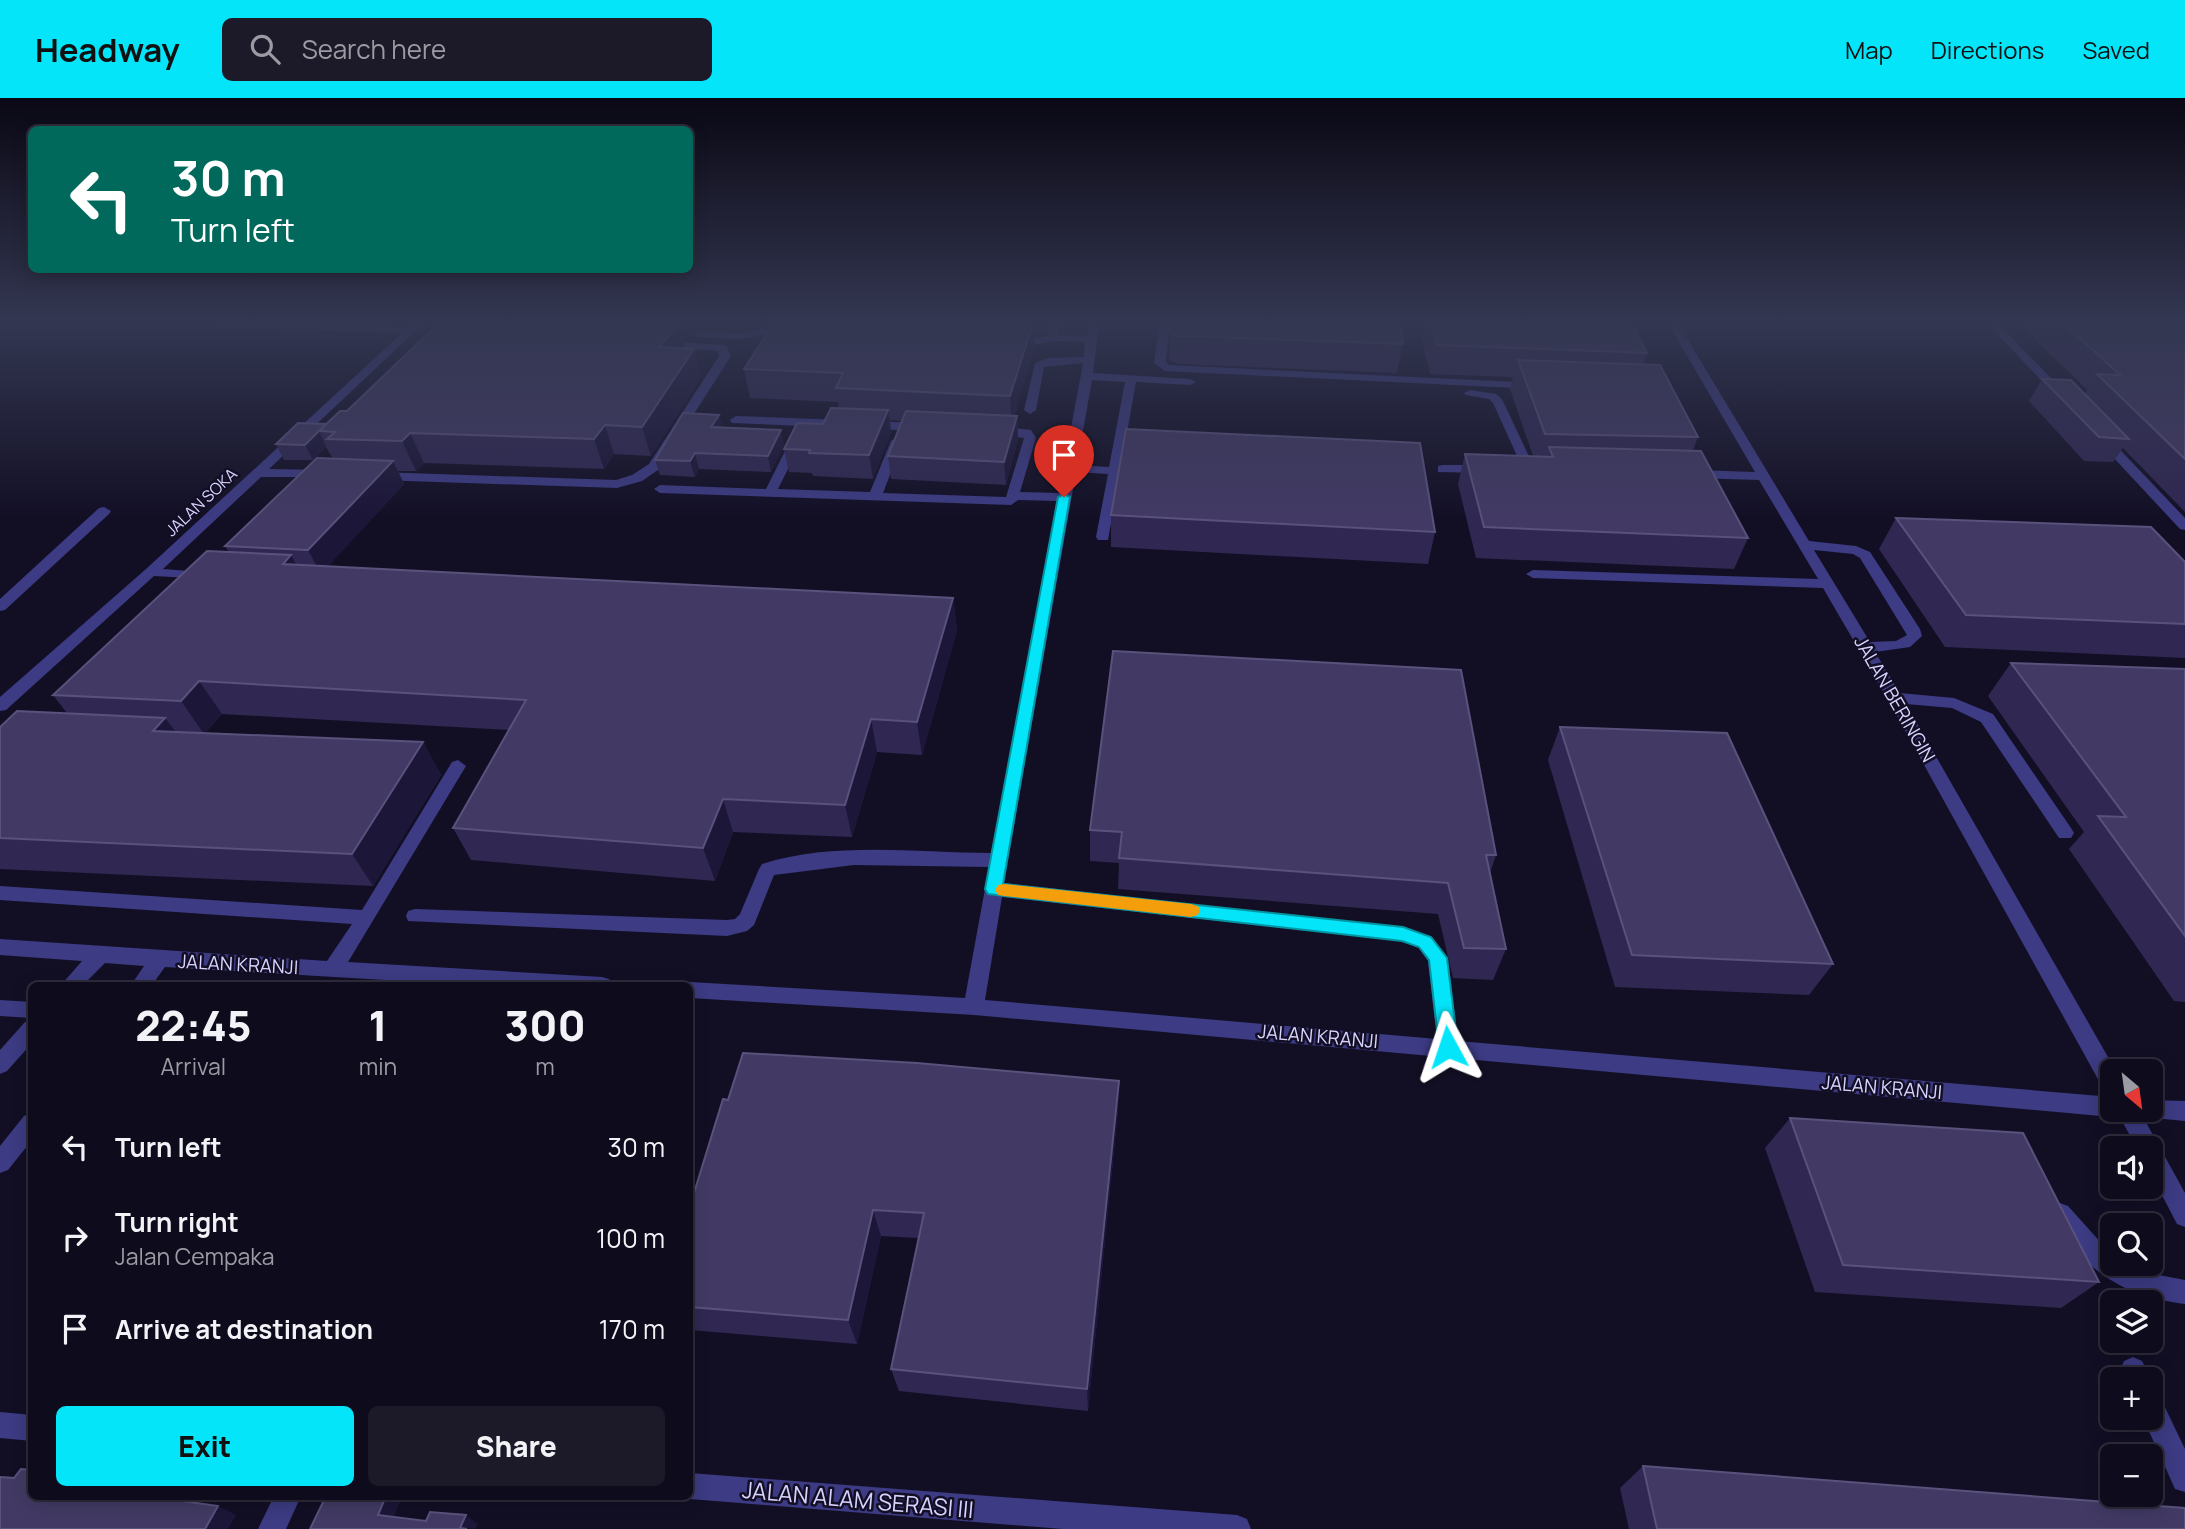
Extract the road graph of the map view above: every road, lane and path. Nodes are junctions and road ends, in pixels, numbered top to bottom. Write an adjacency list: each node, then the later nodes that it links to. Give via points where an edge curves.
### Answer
1 (352, 387): 23 (street, JALAN SOKA)
2 (705, 387): 27 (street, via 654,467 617,484)
3 (1036, 387): 10 (street)
4 (1087, 387): 18 (street)
5 (1130, 387): 22 (street)
6 (1296, 387): 21 (street, via 1492,396 1499,401)
7 (1710, 387): 28 (street, JALAN BERINGIN)
8 (2053, 387): 9 (street)
9 (2073, 408)
10 (1030, 410)
11 (736, 420): 12 (street)
12 (804, 423): 13 (street); 30 (street)
13 (903, 426): 14 (street); 31 (street)
14 (928, 427)
15 (2092, 428): 35 (street)
16 (979, 430): 32 (street, via 1027,433 1030,438)
17 (321, 463): 24 (street)
18 (1070, 468): 22 (street); 33 (street)
19 (1442, 469): 20 (street)
20 (1492, 469)
21 (1529, 470)
22 (1115, 471): 36 (street)
23 (258, 473): 24 (street); 38 (street, JALAN SOKA)
24 (311, 473): 25 (street)
25 (338, 474)
26 (1680, 474): 28 (street, via 1698,468)
27 (366, 475)
28 (1763, 476): 37 (street, JALAN BERINGIN)
29 (660, 489): 30 (street)
30 (772, 491): 31 (street)
31 (875, 496): 32 (street, via 1007,501)
32 (1014, 496): 33 (street)
33 (1064, 497): 49 (street)
34 (104, 511): 42 (street)
35 (2185, 526)
36 (1103, 537)
37 (1805, 545): 41 (street, JALAN BERINGIN); 43 (street, via 1865,555 1913,629 1909,642)
38 (151, 572): 39 (street); 44 (street, JALAN SOKA)
39 (213, 573)
40 (1533, 574): 41 (street)
41 (1828, 584): 43 (street, JALAN BERINGIN)
42 (0, 607)
43 (1865, 647): 45 (street, JALAN BERINGIN)
44 (7, 693): 46 (street, JALAN SOKA)
45 (1895, 698): 48 (street, via 1955,702 1987,718); 67 (street, JALAN BERINGIN)
46 (0, 706)
47 (458, 766): 53 (street)
48 (2065, 833)
49 (999, 860): 50 (street); 52 (street, via 866,857 783,865 768,869 750,918 743,925 727,928)
50 (994, 889): 63 (street); 66 (street, via 1414,938 1425,942 1438,958)
51 (0, 893): 53 (street)
52 (415, 916)
53 (367, 918): 57 (street)
54 (0, 947): 55 (street, JALAN KRANJI)
55 (101, 954): 56 (street, JALAN KRANJI); 58 (street)
56 (160, 959): 57 (street, JALAN KRANJI); 59 (street)
57 (332, 970): 60 (street, JALAN KRANJI)
58 (74, 982)
59 (144, 982)
60 (548, 982)
61 (693, 990): 63 (street, JALAN KRANJI)
62 (0, 1007): 64 (street)
63 (974, 1007): 66 (street, JALAN KRANJI)
64 (28, 1010)
65 (28, 1033): 68 (street)
66 (1448, 1047): 69 (street, JALAN KRANJI)
67 (2100, 1062)
68 (0, 1065)
69 (2100, 1106)
70 (2163, 1110): 71 (street)
71 (2185, 1111)
72 (28, 1129): 73 (street)
73 (0, 1163)
74 (2163, 1175): 76 (street)
75 (2045, 1193): 77 (street, via 2102,1263 2129,1281)
76 (2185, 1216)
77 (2185, 1292)
78 (0, 1425): 79 (street)
79 (28, 1428)
80 (2162, 1430): 81 (street)
81 (2185, 1479)
82 (693, 1486): 85 (street, JALAN ALAM SERASI III)
83 (286, 1500): 84 (street)
84 (272, 1529)
85 (1237, 1529)

